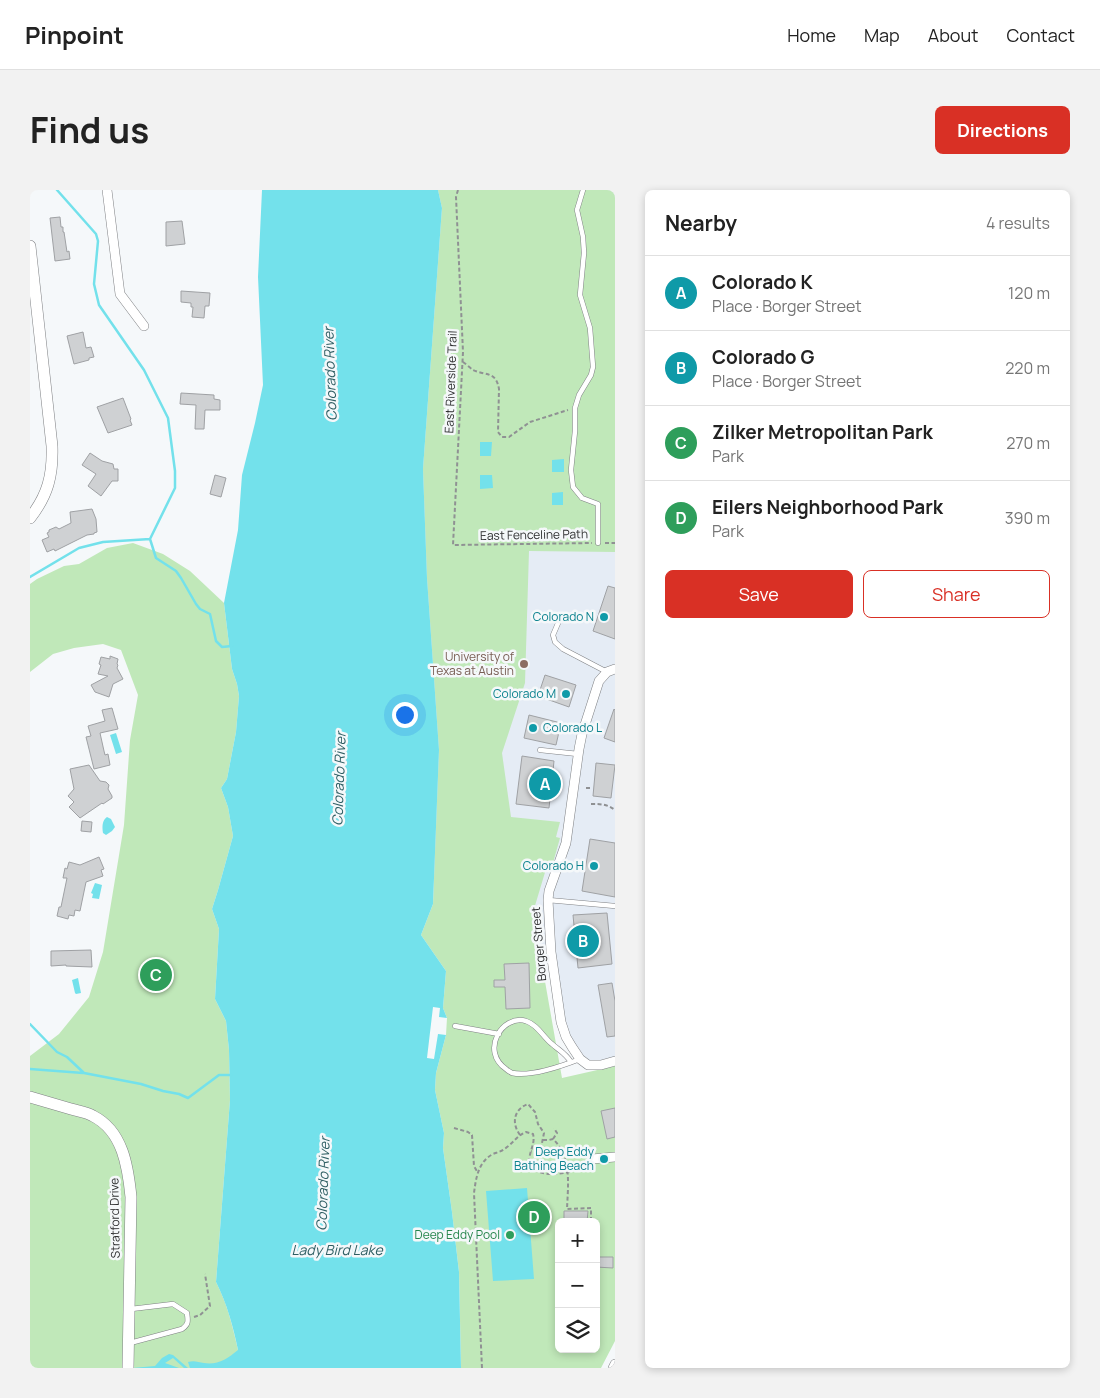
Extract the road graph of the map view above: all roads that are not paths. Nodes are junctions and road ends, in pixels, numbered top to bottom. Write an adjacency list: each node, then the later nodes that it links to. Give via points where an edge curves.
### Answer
1 (107, 190): 4 (street, via 120,294)
2 (583, 190): 6 (lane, via 577,210 584,253 580,295 590,328 593,367 576,408 572,470 573,487 582,498 598,504)
3 (30, 246): 5 (street, via 53,463 46,493)
4 (144, 326)
5 (30, 518)
6 (598, 543)
7 (559, 621): 8 (lane, via 553,635 555,642 563,649)
8 (611, 671): 10 (street, Borger Street, via 599,681)
9 (540, 750): 10 (lane)
10 (578, 754): 11 (street, Borger Street, via 566,843)
11 (548, 900): 12 (lane); 15 (street, Borger Street, via 551,952 561,1022)
12 (615, 906)
13 (455, 1026): 14 (lane)
14 (499, 1034): 15 (lane, via 515,1020 528,1021 552,1045); 15 (lane, via 494,1046 496,1059 511,1072 532,1073)
15 (576, 1061): 16 (street, Borger Street, via 588,1065)
16 (615, 1062)
17 (30, 1097): 20 (street, Stratford Drive, via 94,1116 117,1139 124,1155 131,1197)
18 (615, 1157): 19 (street)
19 (592, 1159)
20 (129, 1310): 21 (street, Stratford Drive); 21 (lane, via 173,1304 187,1313 188,1319 182,1329)
21 (128, 1343): 22 (street, Stratford Drive)
22 (128, 1364)
23 (615, 1364): 24 (street)
24 (613, 1368)

